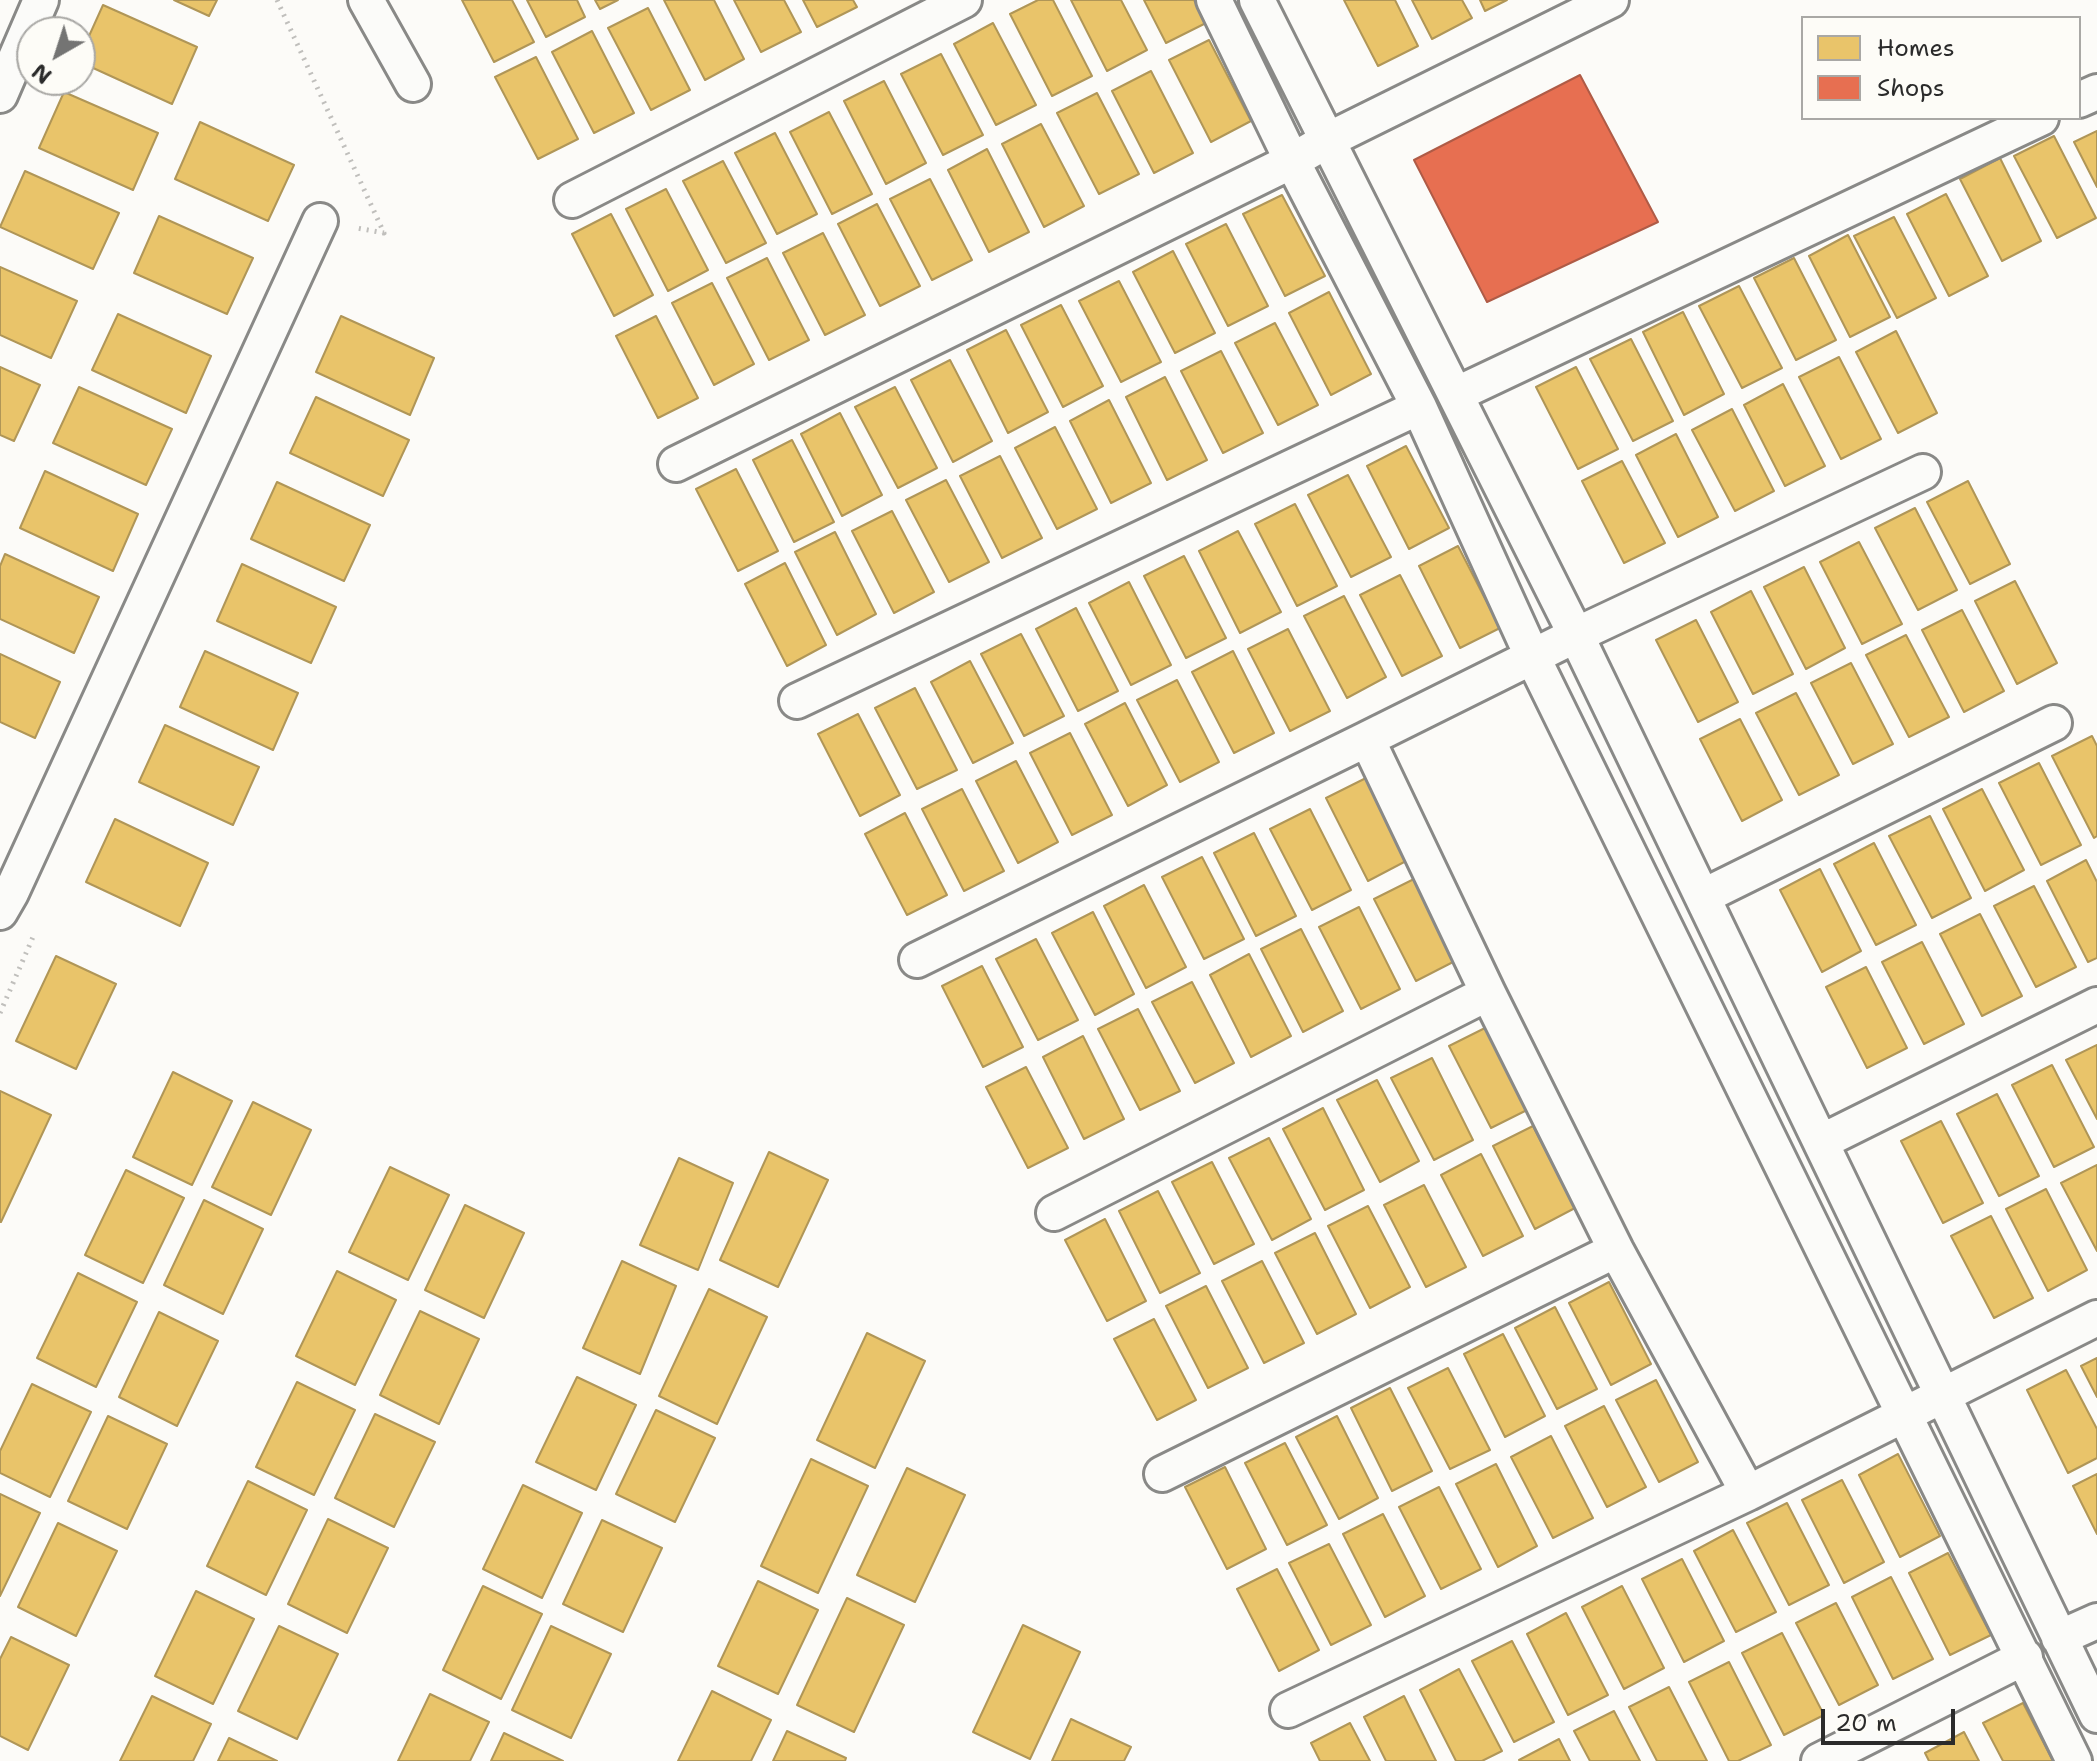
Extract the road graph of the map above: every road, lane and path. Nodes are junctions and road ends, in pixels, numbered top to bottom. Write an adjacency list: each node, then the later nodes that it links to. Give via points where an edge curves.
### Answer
1 (41, 0): 9 (street)
2 (277, 0): 14 (path, via 384,233)
3 (366, 0): 8 (street)
4 (964, 0): 13 (street)
5 (1214, 0): 12 (street)
6 (1257, 0): 11 (street)
7 (1611, 0): 11 (street)
8 (413, 84)
9 (0, 95)
10 (2037, 120): 15 (street)
11 (1328, 140): 12 (street); 15 (street)
12 (1292, 161): 16 (street); 17 (street)
13 (572, 200)
14 (320, 221): 25 (street)
15 (1457, 394): 19 (street)
16 (1419, 407): 20 (street); 21 (street)
17 (676, 464)
18 (1923, 472): 19 (street)
19 (1576, 635): 20 (street); 24 (street)
20 (1533, 658): 23 (street); 36 (street)
21 (797, 701)
22 (2054, 723): 24 (street)
23 (1367, 739): 27 (street); 28 (street)
24 (1704, 896): 31 (street)
25 (0, 912)
26 (35, 933): 30 (path)
27 (917, 960)
28 (1488, 993): 32 (street); 33 (street)
29 (2097, 1005): 31 (street)
30 (0, 1013)
31 (1821, 1142): 35 (street)
32 (1054, 1213)
33 (1616, 1250): 37 (street); 38 (street)
34 (2097, 1318): 35 (street)
35 (1941, 1395): 36 (street); 40 (street)
36 (1904, 1413): 38 (street); 41 (street)
37 (1162, 1474)
38 (1748, 1493): 42 (street)
39 (2097, 1621): 40 (street)
40 (2059, 1638): 43 (street)
41 (2025, 1657): 44 (street); 45 (street)
42 (1288, 1710)
43 (2097, 1715)
44 (1819, 1761)
45 (2074, 1761)

